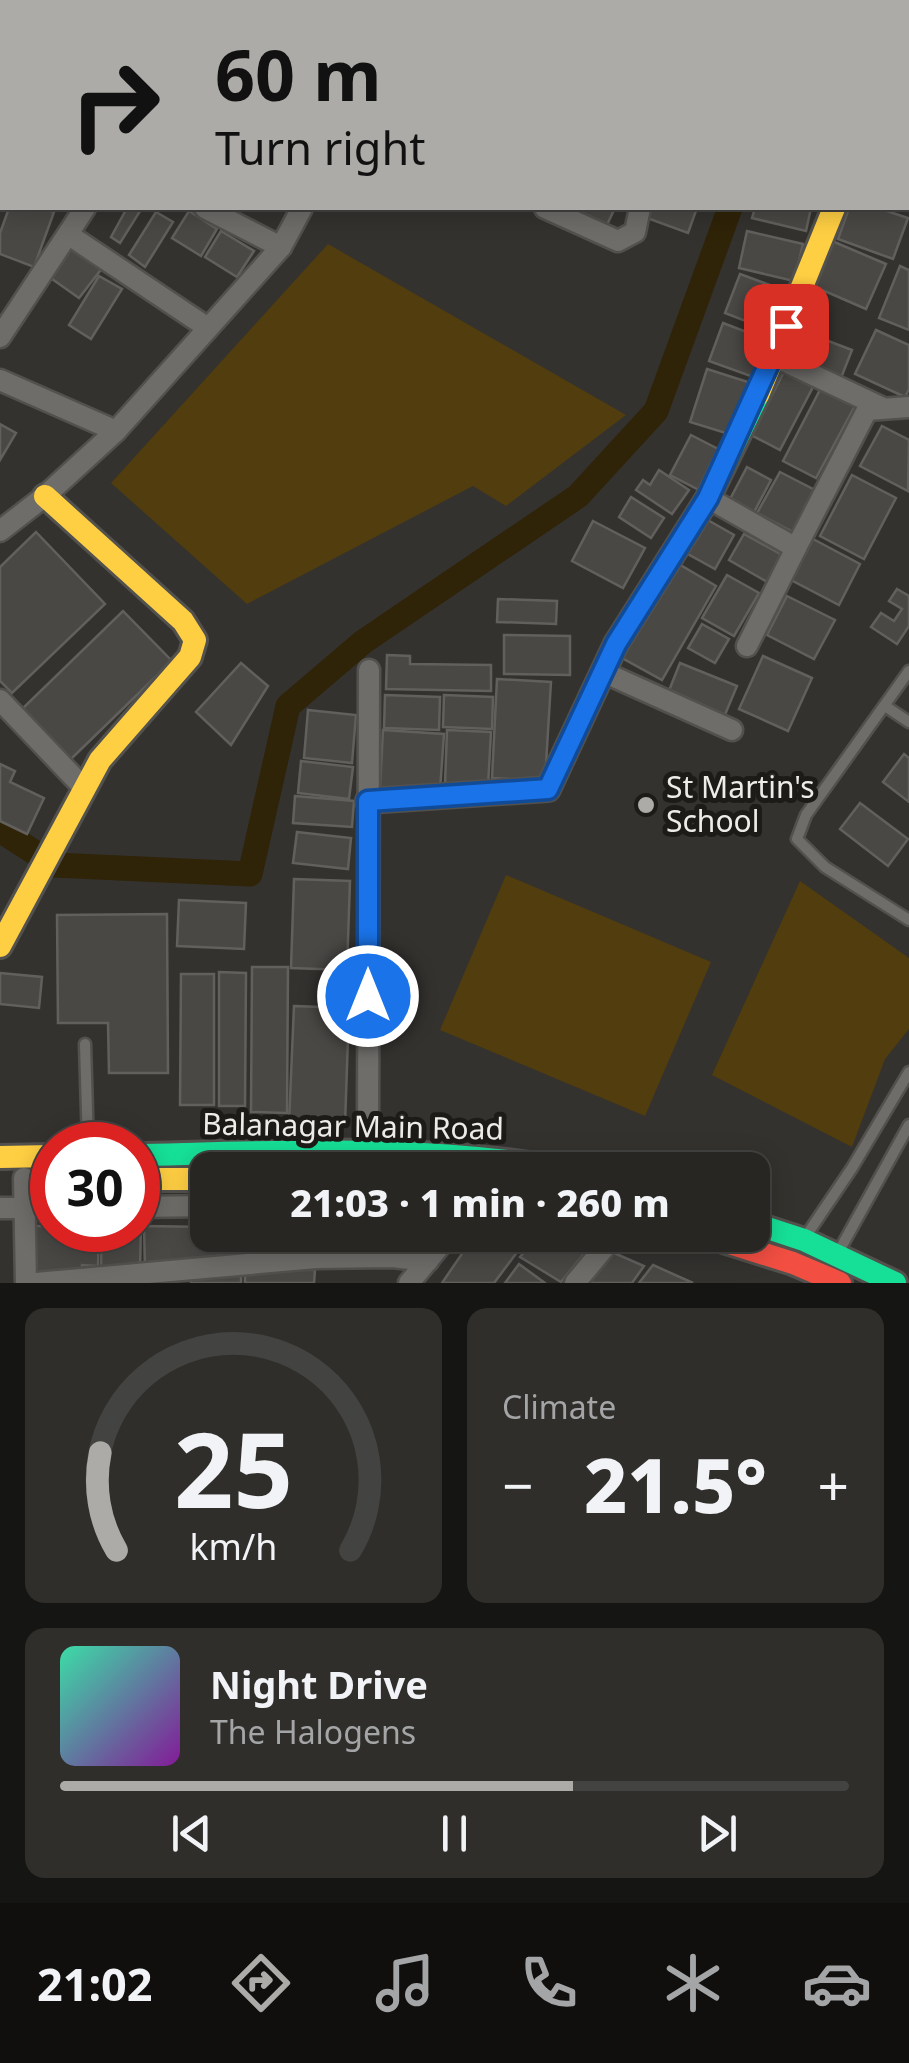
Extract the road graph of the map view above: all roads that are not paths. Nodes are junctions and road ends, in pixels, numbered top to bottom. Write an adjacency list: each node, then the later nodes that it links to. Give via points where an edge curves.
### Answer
1 (84, 210): 10 (street)
2 (210, 210): 8 (street)
3 (301, 210): 8 (street)
4 (549, 210): 5 (street, via 618,241 634,232)
5 (640, 210)
6 (833, 210): 11 (street)
7 (75, 239): 9 (street)
8 (281, 247): 9 (street)
9 (208, 328): 16 (street)
10 (0, 337)
11 (773, 356): 13 (street); 18 (street)
12 (0, 380): 16 (street)
13 (880, 407): 14 (street); 15 (street); 20 (street, via 868,410)
14 (909, 407)
15 (909, 416)
16 (116, 431): 17 (street)
17 (45, 496): 19 (street); 29 (street, via 183,621 195,640 190,658)
18 (708, 498): 20 (street); 23 (street)
19 (0, 531)
20 (796, 548): 21 (street)
21 (747, 646)
22 (369, 670): 30 (street)
23 (603, 672): 28 (street); 30 (street, via 548,789)
24 (909, 672): 26 (lane)
25 (0, 700): 29 (street)
26 (885, 706): 27 (lane); 31 (lane, via 806,815 796,840 825,867)
27 (909, 722)
28 (732, 730)
29 (83, 787): 32 (street)
30 (368, 801): 37 (street)
31 (909, 920)
32 (0, 948)
33 (86, 1044): 35 (lane)
34 (909, 1072): 51 (lane)
35 (88, 1122)
36 (909, 1125): 55 (lane)
37 (368, 1152)
38 (190, 1154): 39 (street, Balanagar Main Road)
39 (160, 1155)
40 (30, 1156): 41 (street)
41 (0, 1157)
42 (12, 1178): 48 (street)
43 (160, 1179): 44 (street, Balanagar Main Road)
44 (190, 1179)
45 (190, 1206): 46 (street)
46 (160, 1207)
47 (0, 1208): 48 (street)
48 (24, 1208): 49 (street); 59 (street)
49 (30, 1208)
50 (770, 1229): 51 (street)
51 (804, 1240): 55 (street); 57 (lane)
52 (435, 1252): 56 (street)
53 (601, 1252): 62 (street)
54 (756, 1252): 57 (street)
55 (837, 1255): 58 (lane); 63 (street)
56 (428, 1260): 60 (street, via 316,1258); 61 (street)
57 (793, 1264): 58 (street)
58 (834, 1280)
59 (26, 1283)
60 (36, 1283)
61 (409, 1283)
62 (576, 1283)
63 (896, 1283)

